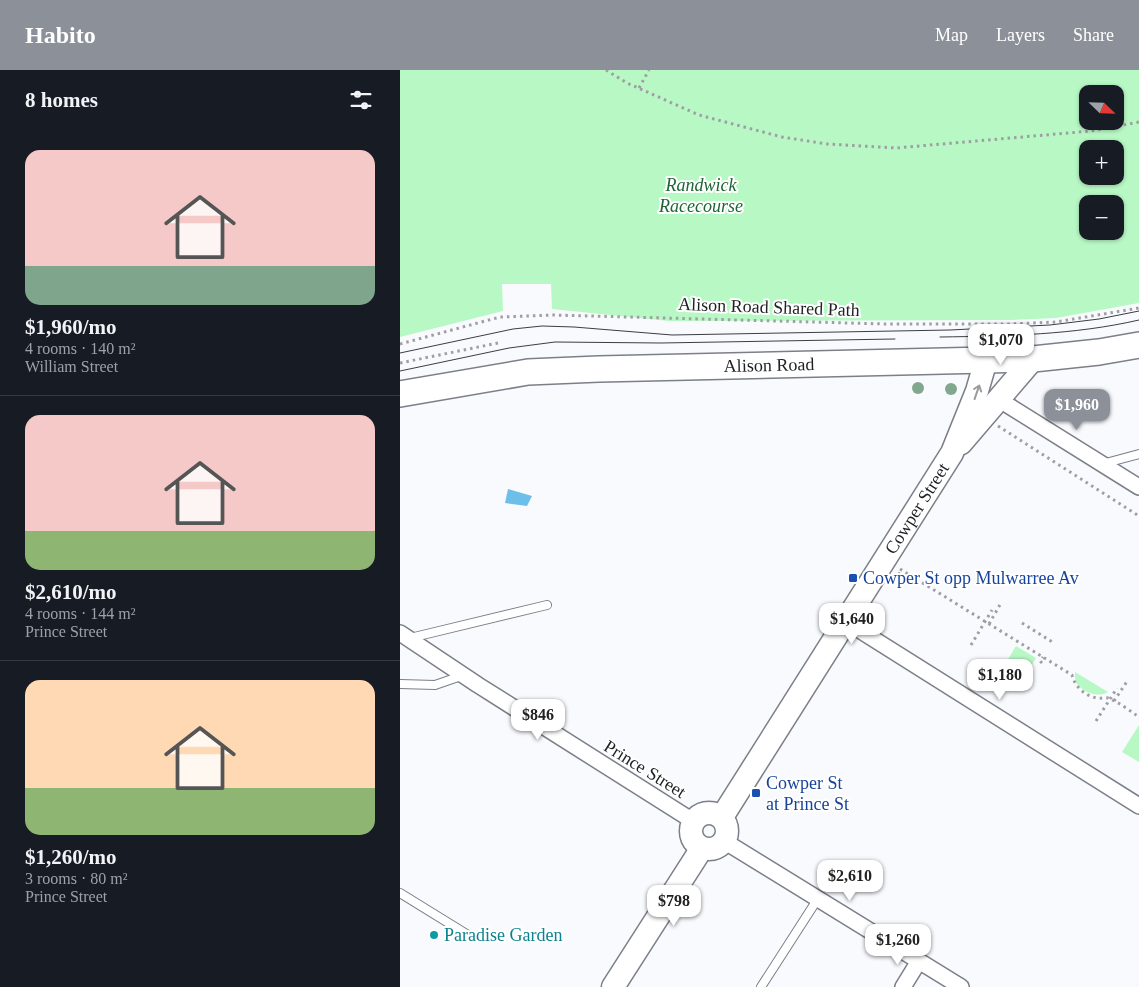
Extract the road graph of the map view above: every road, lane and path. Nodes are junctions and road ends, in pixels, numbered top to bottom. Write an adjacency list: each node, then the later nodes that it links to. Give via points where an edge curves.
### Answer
1 (606, 70): 3 (path)
2 (649, 70): 3 (path)
3 (639, 88): 4 (path, via 707,117 782,137 827,144 896,148 1091,132)
4 (1139, 122)
5 (1139, 308): 7 (path, Alison Road Shared Path, via 1056,322 1010,324 554,315 500,317)
6 (498, 343): 11 (path)
7 (400, 344)
8 (1139, 345): 9 (main road, Alison Road)
9 (1033, 359): 10 (main road, Alison Road); 13 (main road, Cowper Street)
10 (986, 360): 12 (main road, Alison Road, via 528,372); 15 (main road, Cowper Street, one-way to 10)
11 (400, 363)
12 (400, 394)
13 (998, 400): 15 (main road, Cowper Street); 17 (street)
14 (994, 424): 19 (path)
15 (952, 453): 26 (main road, Cowper Street)
16 (1139, 454): 17 (lane)
17 (1102, 464): 18 (street)
18 (1139, 487)
19 (1139, 516)
20 (917, 579): 21 (path); 21 (path, via 899,571); 27 (path)
21 (914, 583): 22 (path)
22 (920, 586)
23 (1001, 603): 27 (path)
24 (547, 605): 29 (lane)
25 (992, 610): 27 (path)
26 (845, 621): 42 (street); 43 (main road, Cowper Street)
27 (987, 623): 31 (path); 32 (path)
28 (1022, 623): 30 (path)
29 (404, 636): 34 (street, Prince Street)
30 (1054, 643)
31 (971, 645)
32 (1043, 657): 33 (path); 38 (path, via 1072,676 1080,690 1091,696)
33 (1042, 663)
34 (464, 675): 36 (lane, via 435,685); 44 (street, Prince Street)
35 (1128, 680): 39 (path)
36 (400, 684)
37 (1117, 688): 38 (path)
38 (1110, 699): 39 (path); 41 (path)
39 (1114, 701): 40 (path)
40 (1139, 717)
41 (1096, 722)
42 (1139, 806)
43 (722, 817): 44 (main road, via 706,812); 45 (main road, via 727,826)
44 (693, 821): 46 (main road, via 690,827 693,840)
45 (724, 841): 46 (main road, via 714,848); 48 (street)
46 (702, 848): 51 (main road)
47 (400, 893): 49 (lane)
48 (817, 900): 50 (street); 52 (lane)
49 (468, 936)
50 (919, 961): 53 (street); 54 (street)
51 (614, 987)
52 (761, 987)
53 (903, 987)
54 (961, 987)

